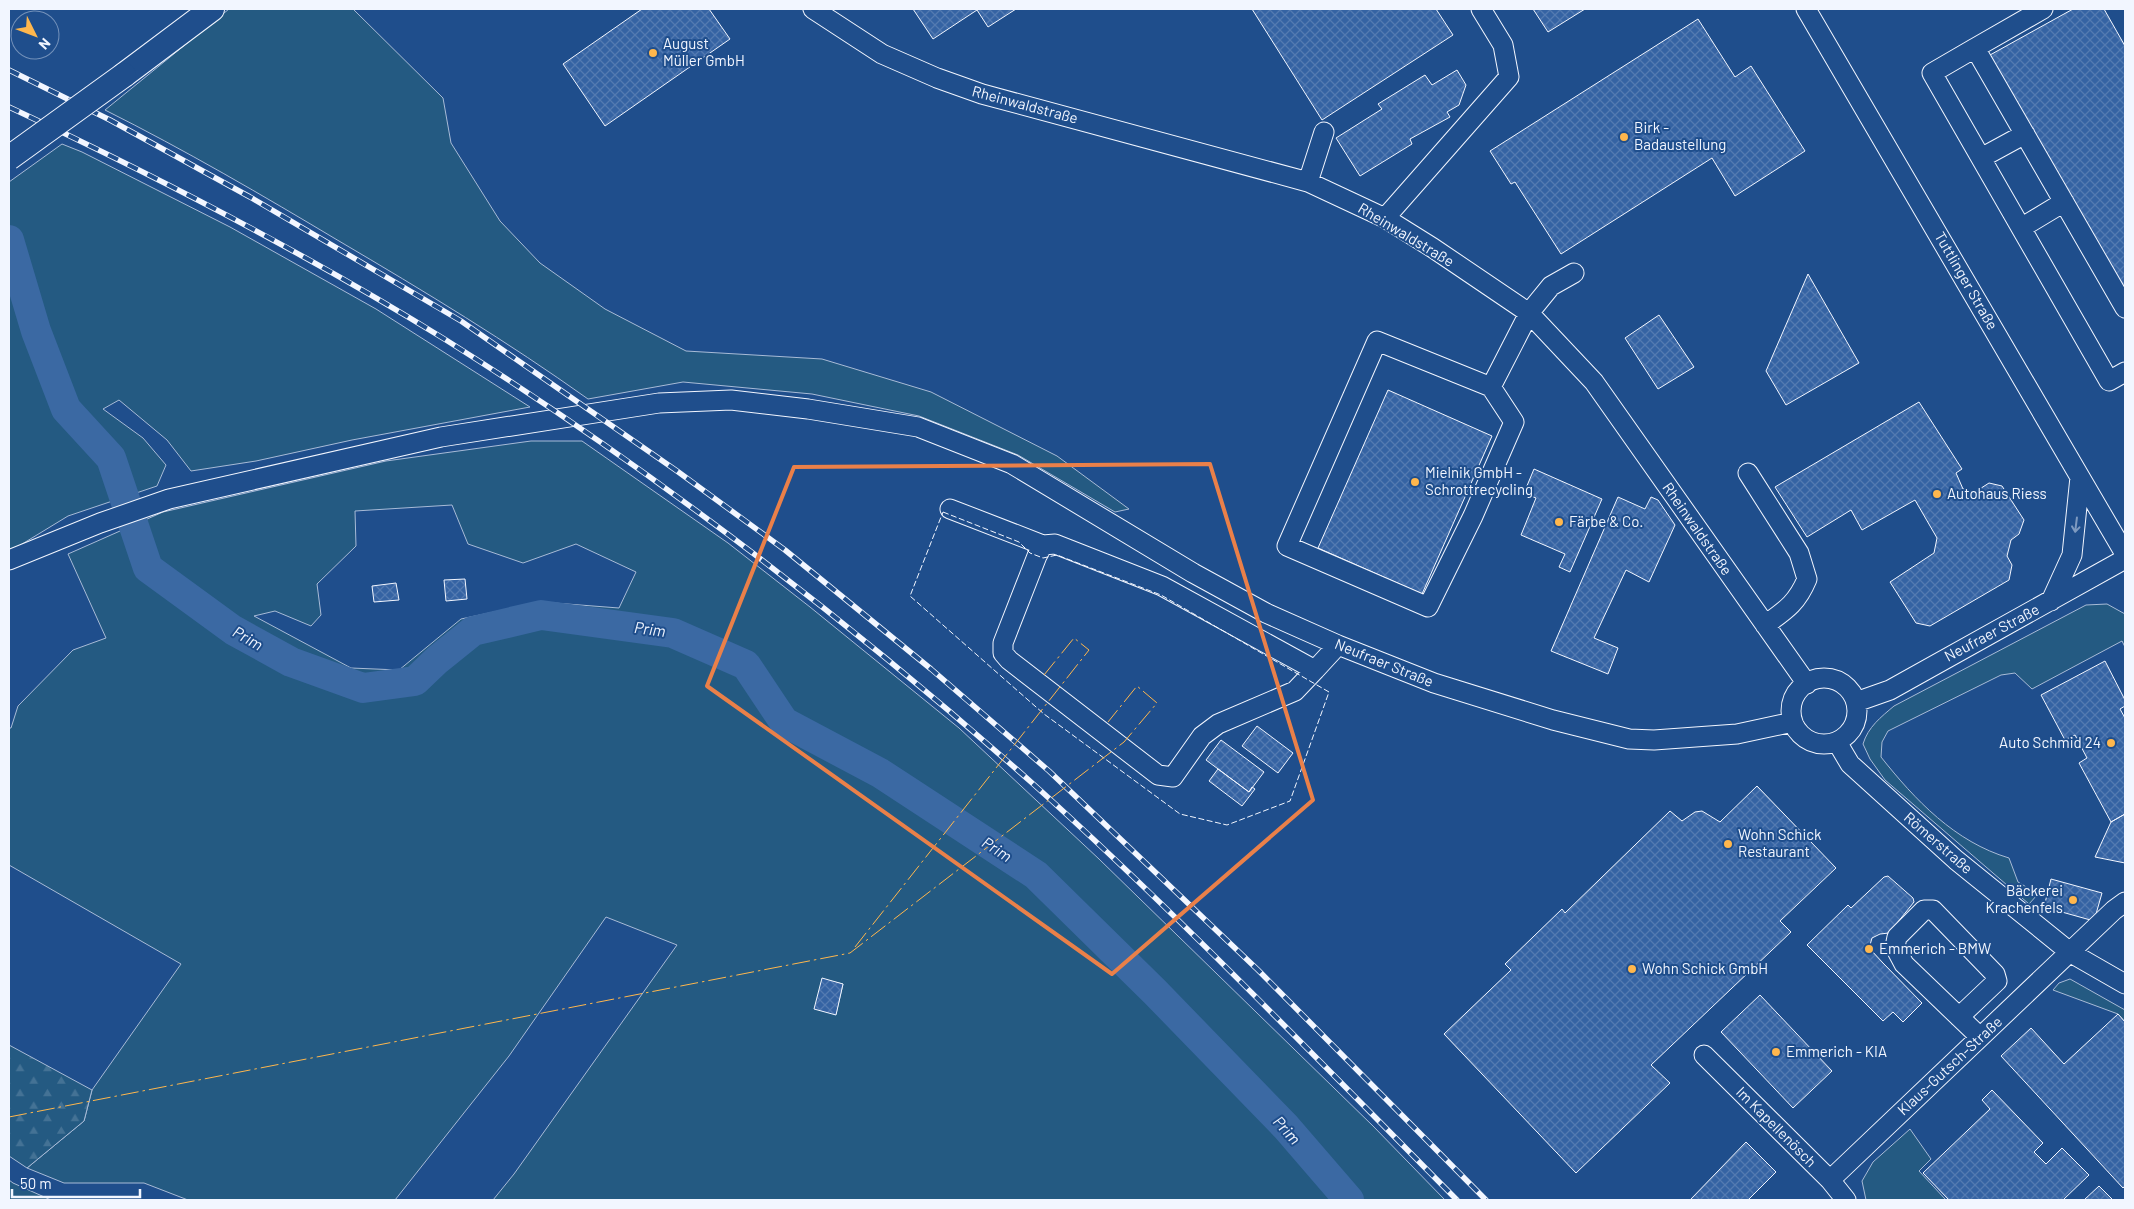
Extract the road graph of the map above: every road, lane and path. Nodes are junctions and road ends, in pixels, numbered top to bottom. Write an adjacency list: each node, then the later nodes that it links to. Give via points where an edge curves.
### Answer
1 (212, 9): 9 (main road, bridge)
2 (813, 9): 11 (street, Rheinwaldstraße, via 882,54 973,91)
3 (1481, 9): 13 (street, via 1503,44 1509,77)
4 (1806, 9): 21 (street, Tuttlinger Straße)
5 (2043, 9): 6 (street)
6 (1975, 48): 8 (street); 10 (street, via 1932,73)
7 (1324, 132): 11 (street)
8 (2025, 134): 10 (street); 12 (street)
9 (9, 158)
10 (1981, 158): 14 (street)
11 (1308, 182): 13 (street, Rheinwaldstraße)
12 (2064, 202): 14 (street); 16 (street)
13 (1384, 218): 17 (street, Rheinwaldstraße)
14 (2021, 228): 18 (street, via 2109,381)
15 (1574, 273): 17 (street, via 1551,286)
16 (2125, 308)
17 (1529, 313): 19 (street); 28 (street, Rheinwaldstraße, via 1594,382)
18 (2125, 372)
19 (1491, 387): 19 (street, via 1514,422 1428,608 1287,546 1377,341)
20 (1748, 473): 28 (street, via 1799,553 1807,579 1801,594 1790,607)
21 (2080, 477): 24 (street, Tuttlinger Straße); 27 (street, one-way to 27, via 2072,555)
22 (950, 509): 23 (street)
23 (1043, 546): 30 (street, via 1055,544 1162,586); 30 (street, via 1036,556 1003,643 1004,654 1158,775 1173,777 1202,736 1218,724 1295,691)
24 (2125, 554)
25 (2125, 559): 27 (street, Neufraer Straße)
26 (9, 560): 29 (street, Neufraer Straße, via 169,499 441,437 659,403 730,400 918,427 1012,464 1193,573)
27 (2050, 601): 32 (street, Neufraer Straße, via 1890,690)
28 (1765, 625): 31 (street, Rheinwaldstraße)
29 (1338, 645): 30 (street); 33 (street, Neufraer Straße, via 1434,683 1553,720 1628,739 1737,734)
30 (1315, 670)
31 (1807, 684): 32 (street, via 1817,679 1834,680 1849,689); 33 (street, via 1793,700)
32 (1856, 702): 34 (street, via 1855,723)
33 (1793, 722): 34 (street, via 1799,733 1810,741 1823,744)
34 (1837, 742): 36 (street, Römerstraße, via 1850,764 1948,853)
35 (2125, 902): 36 (street, Klaus-Gutsch-Straße)
36 (2071, 953): 37 (street, Römerstraße); 39 (street, Klaus-Gutsch-Straße)
37 (2125, 984)
38 (1959, 1017): 38 (street, via 1997,981 1995,974 1933,910 1924,910 1897,937 1895,947 1904,964); 39 (street)
39 (1980, 1037): 41 (street, Klaus-Gutsch-Straße)
40 (1704, 1055): 41 (street, Im Kapellenösch)
41 (1830, 1180): 42 (street, Im Kapellenösch)
42 (1846, 1200)

